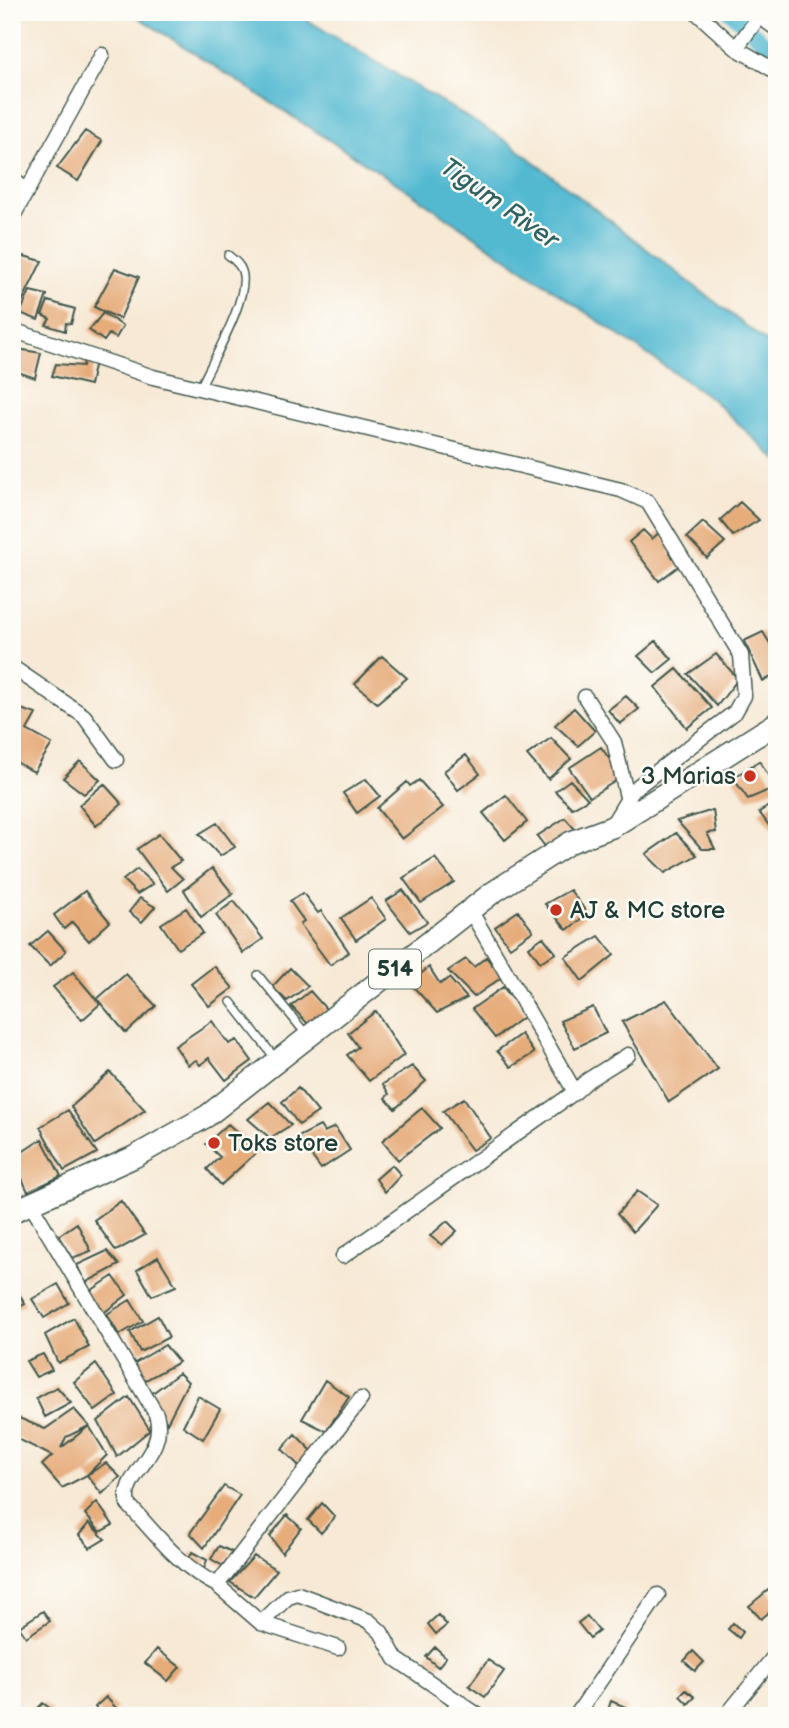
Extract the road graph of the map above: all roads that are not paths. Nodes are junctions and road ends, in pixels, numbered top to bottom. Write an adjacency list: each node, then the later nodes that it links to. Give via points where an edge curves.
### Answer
1 (696, 12): 4 (street)
2 (755, 17): 3 (street); 4 (street)
3 (777, 29)
4 (738, 43): 6 (street)
5 (103, 55): 8 (street)
6 (777, 72)
7 (12, 179): 8 (street)
8 (27, 191): 9 (street)
9 (12, 218)
10 (228, 255): 12 (lane, via 238,263 244,284)
11 (12, 330): 12 (street)
12 (200, 388): 17 (street, via 621,490 648,502 741,655 744,696 735,712)
13 (12, 667): 16 (street, via 84,716)
14 (585, 697): 17 (street, via 614,742)
15 (777, 723): 18 (main road, 514)
16 (116, 760)
17 (628, 797): 18 (street)
18 (612, 827): 19 (main road, 514, via 571,842)
19 (470, 910): 22 (main road, 514); 25 (street)
20 (258, 975): 22 (lane)
21 (231, 1002): 24 (lane)
22 (309, 1037): 24 (main road, 514)
23 (628, 1055): 25 (street)
24 (277, 1062): 26 (main road, 514, via 195,1123 134,1157)
25 (575, 1092): 27 (street)
26 (21, 1208): 29 (street, via 156,1414 158,1443 125,1496 128,1504 179,1559)
27 (343, 1256)
28 (361, 1399): 29 (street)
29 (217, 1585): 31 (street)
30 (658, 1595): 37 (street)
31 (261, 1623): 32 (street); 34 (street, via 288,1597 298,1594 357,1617 381,1632 396,1659)
32 (338, 1648)
33 (777, 1653): 38 (street)
34 (461, 1703): 35 (street); 36 (street)
35 (447, 1716)
36 (479, 1716)
37 (576, 1716)
38 (726, 1716)

